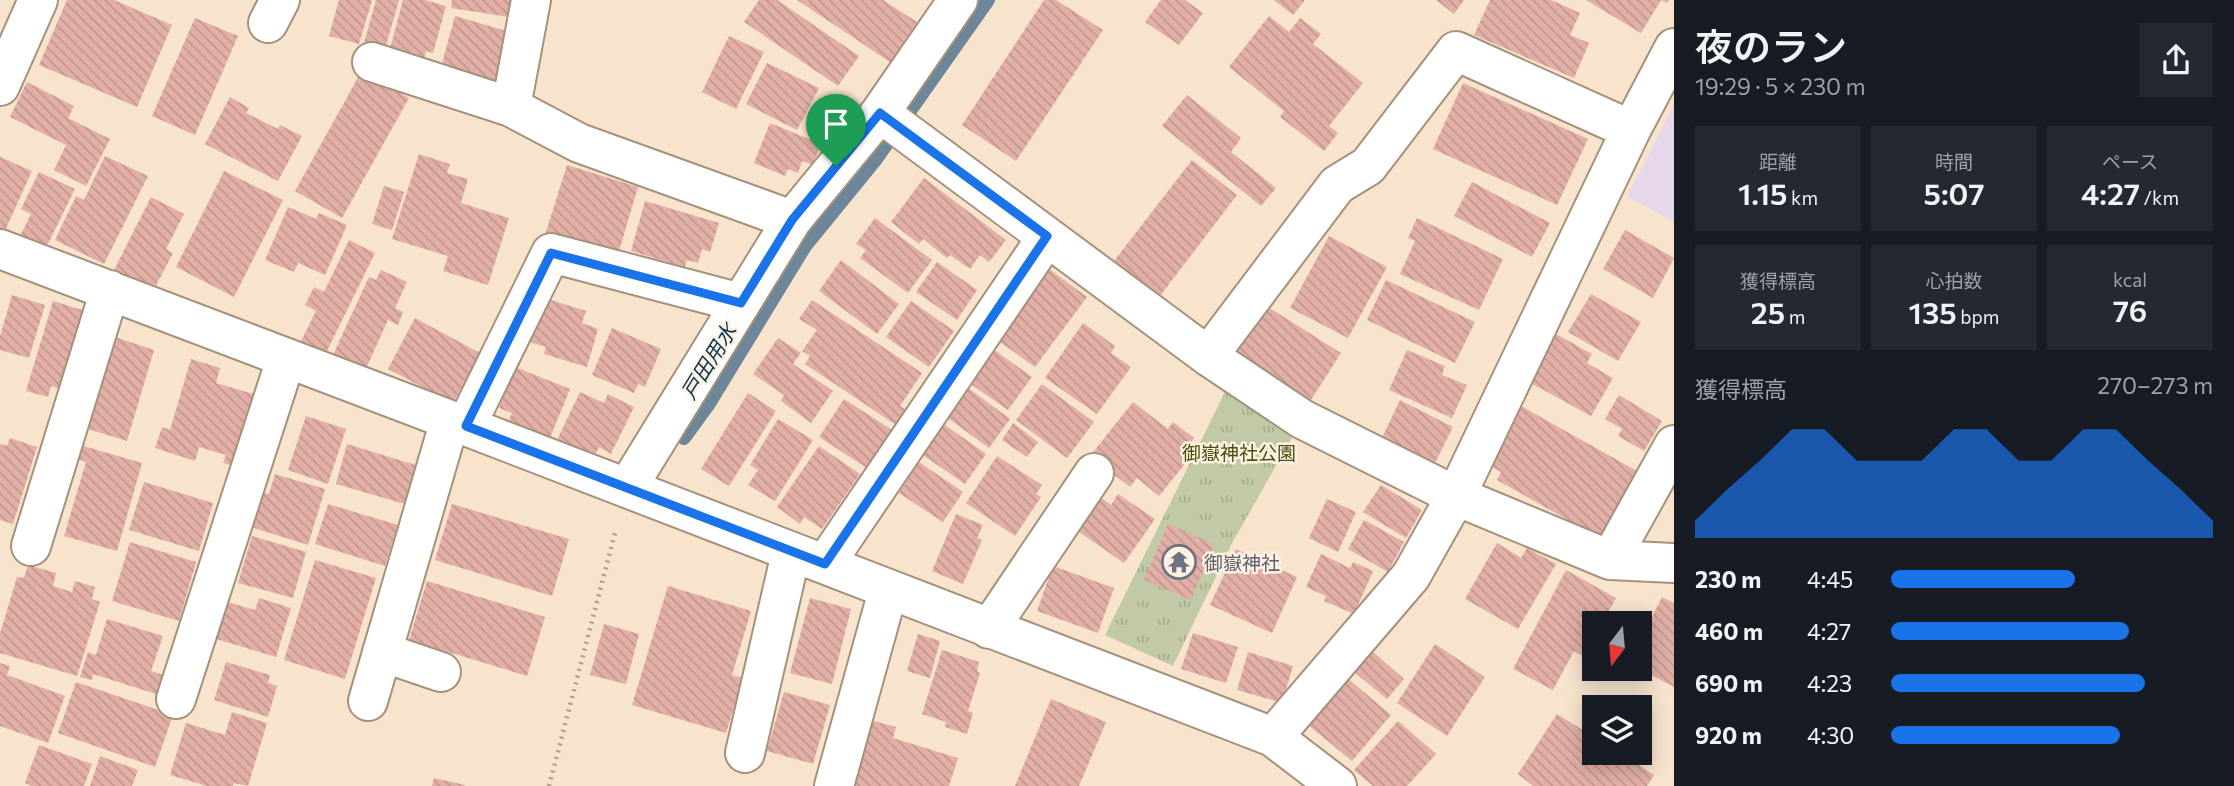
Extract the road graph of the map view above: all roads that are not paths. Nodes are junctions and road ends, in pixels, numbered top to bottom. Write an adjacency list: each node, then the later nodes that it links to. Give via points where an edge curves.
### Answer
1 (38, 0): 6 (street)
2 (531, 0): 7 (street)
3 (958, 0): 8 (street)
4 (1674, 48): 9 (street)
5 (372, 62): 7 (street)
6 (0, 86)
7 (511, 107): 10 (street, via 579,143)
8 (880, 113): 10 (street); 11 (street)
9 (1631, 130): 15 (street, via 1456,51 1368,166 1337,185); 21 (street)
10 (792, 220): 14 (street)
11 (1047, 236): 15 (street); 23 (street)
12 (3, 262): 13 (street)
13 (110, 290): 16 (street); 22 (street)
14 (741, 303): 17 (street, via 551,253); 20 (street)
15 (1208, 356): 21 (street, via 1302,419)
16 (286, 359): 17 (street); 30 (street)
17 (458, 423): 20 (street); 28 (street)
18 (1674, 445): 24 (street)
19 (1094, 473): 27 (street)
20 (627, 488): 23 (street)
21 (1456, 496): 24 (street); 32 (street, via 1411,576)
22 (32, 546)
23 (808, 559): 26 (street); 33 (street)
24 (1610, 560): 25 (street)
25 (1674, 563)
26 (888, 591): 27 (street); 34 (street)
27 (989, 629): 32 (street)
28 (382, 652): 29 (street); 31 (street)
29 (441, 672)
30 (176, 699)
31 (368, 701)
32 (1272, 737): 35 (street)
33 (745, 753)
34 (834, 786)
35 (1337, 786)

